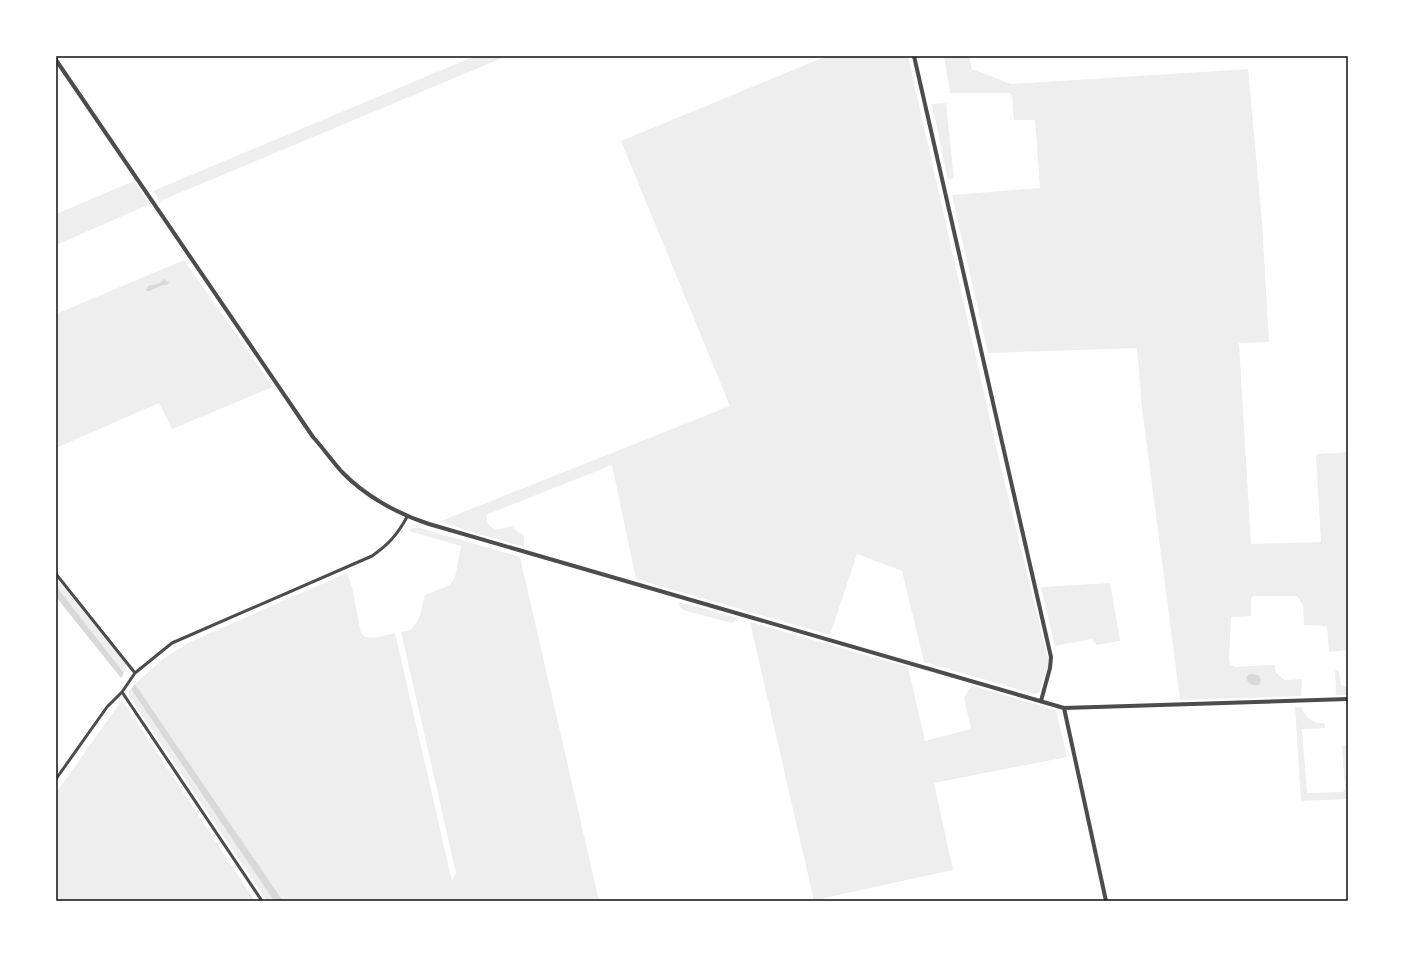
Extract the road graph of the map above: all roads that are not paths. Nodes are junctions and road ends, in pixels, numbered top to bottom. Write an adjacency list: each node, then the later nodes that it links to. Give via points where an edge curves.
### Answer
1 (914, 56): 8 (street, via 1051,657)
2 (56, 60): 3 (street, via 313,437 343,473 371,496)
3 (407, 517): 5 (street, via 398,533 372,556 172,643); 8 (street)
4 (56, 574): 5 (street)
5 (135, 673): 6 (street)
6 (122, 692): 10 (street, via 107,707); 11 (street)
7 (1348, 699): 9 (street)
8 (1041, 701): 9 (street)
9 (1064, 708): 12 (street)
10 (56, 779)
11 (262, 901)
12 (1106, 901)

